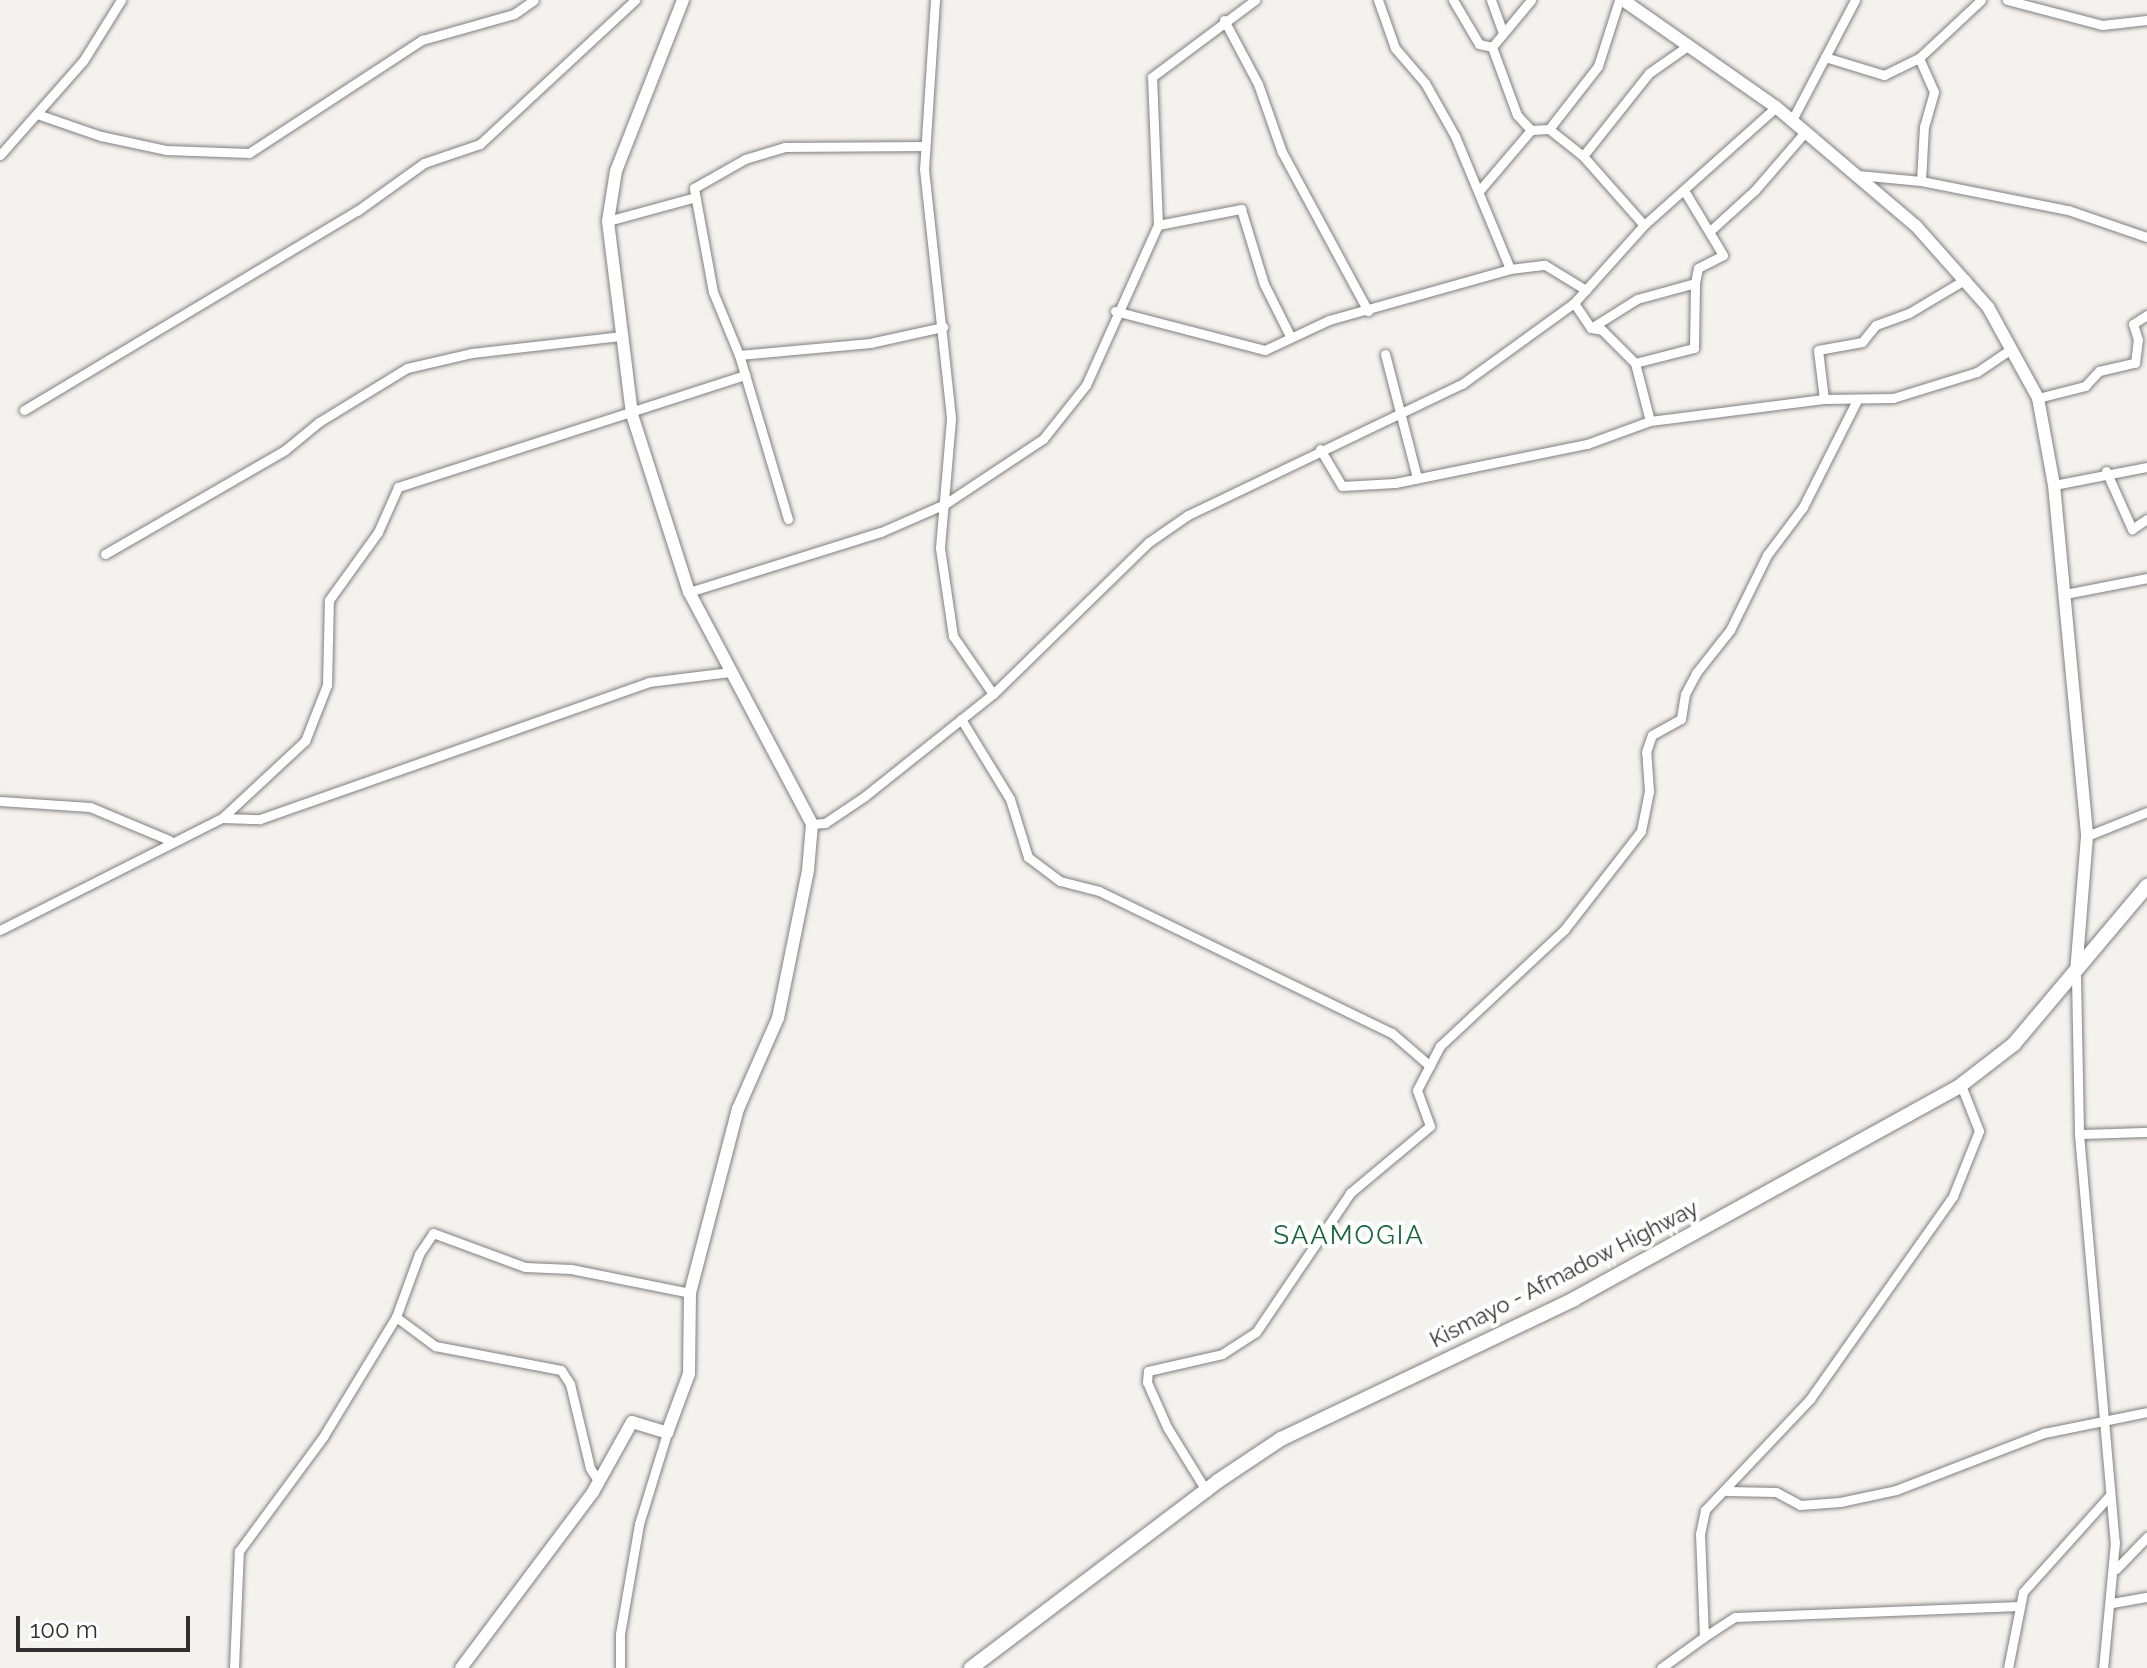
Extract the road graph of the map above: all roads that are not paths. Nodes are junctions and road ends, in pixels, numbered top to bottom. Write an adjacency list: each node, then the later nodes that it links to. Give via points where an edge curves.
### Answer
1 (121, 0): 23 (street, via 83,61)
2 (534, 0): 23 (street, via 514,14 422,40 249,153 166,150)
3 (635, 0): 61 (street, via 480,144 424,163 357,211)
4 (683, 0): 36 (street, via 616,171)
5 (935, 0): 28 (street)
6 (1255, 0): 15 (street)
7 (1378, 0): 33 (street, via 1395,48 1425,83)
8 (1453, 0): 19 (street, via 1479,44)
9 (1491, 0): 17 (street)
10 (1531, 0): 17 (street)
11 (1621, 0): 18 (street); 25 (street, via 1598,66)
12 (1855, 0): 20 (street)
13 (1981, 0): 21 (street)
14 (2007, 0): 16 (street, via 2102,25)
15 (1224, 20): 37 (street, via 1152,77); 47 (street, via 1258,84 1282,152)
16 (2147, 20)
17 (1503, 33): 19 (street)
18 (1689, 45): 22 (street); 30 (street, via 1649,73)
19 (1492, 47): 26 (street, via 1517,115)
20 (1825, 57): 21 (street, via 1877,76); 24 (street)
21 (1919, 58): 32 (street, via 1934,92 1924,126)
22 (1776, 107): 24 (street); 34 (street)
23 (37, 114): 29 (street)
24 (1792, 120): 27 (street)
25 (1549, 129): 26 (street); 30 (street)
26 (1531, 130): 33 (street)
27 (1806, 131): 31 (street); 39 (street, via 1755,190)
28 (924, 146): 35 (street, via 785,147 745,159 694,188); 49 (street)
29 (0, 155)
30 (1583, 156): 38 (street)
31 (1858, 175): 32 (street); 42 (street)
32 (1921, 181): 40 (street, via 2077,212)
33 (1479, 191): 41 (street)
34 (1685, 192): 38 (street); 39 (street)
35 (692, 198): 36 (street); 55 (street, via 713,292)
36 (608, 221): 51 (street)
37 (1158, 225): 46 (street); 52 (street, via 1241,209 1264,284)
38 (1644, 225): 44 (street)
39 (1710, 231): 43 (street, via 1723,255 1698,268)
40 (2147, 237)
41 (1510, 269): 44 (street, via 1545,265); 47 (street)
42 (1966, 279): 53 (street); 59 (street, via 1909,313 1876,325 1862,342 1818,350)
43 (1695, 283): 50 (street, via 1637,299); 56 (street, via 1694,348)
44 (1586, 290): 45 (street)
45 (1574, 303): 50 (street); 63 (street, via 1462,384)
46 (1115, 311): 52 (street, via 1265,350); 70 (street, via 1086,385 1043,439)
47 (1368, 311): 52 (street)
48 (2147, 315): 58 (street, via 2133,324 2138,340 2135,363 2099,371 2085,386)
49 (943, 327): 55 (street, via 870,343); 70 (street, via 951,419)
50 (1591, 328): 56 (street, via 1602,330)
51 (622, 336): 62 (street); 73 (street, via 472,353 407,368 319,422 285,450)
52 (1290, 336)
53 (2011, 349): 58 (street); 60 (street, via 1977,372 1936,386)
54 (1385, 354): 63 (street)
55 (739, 355): 57 (street)
56 (1635, 363): 64 (street)
57 (745, 375): 62 (street); 71 (street)
58 (2038, 398): 69 (street)
59 (1824, 399): 60 (street); 64 (street)
60 (1857, 400): 89 (street, via 1803,507 1767,555 1730,630 1696,673 1681,719 1652,735 1646,752 1649,791 1641,831 1580,913 1502,993 1440,1046)
61 (24, 410)
62 (632, 414): 75 (street); 82 (street, via 398,487 378,532 329,600 327,685 305,741)
63 (1397, 415): 65 (street); 68 (street)
64 (1650, 421): 68 (street, via 1587,444)
65 (1320, 449): 68 (street, via 1342,486); 78 (street, via 1188,515 1149,542)
66 (2147, 467): 67 (street)
67 (2106, 471): 69 (street); 72 (street, via 2132,529)
68 (1417, 478)
69 (2054, 485): 76 (street)
70 (945, 504): 75 (street, via 881,532); 78 (street, via 940,548 953,636)
71 (788, 519)
72 (2147, 519)
73 (105, 554)
74 (2147, 578): 76 (street)
75 (689, 592): 77 (street)
76 (2065, 594): 84 (street)
77 (731, 672): 82 (street, via 649,682 260,819); 83 (street)
78 (993, 694): 79 (street)
79 (961, 719): 83 (street, via 865,796 825,823); 89 (street, via 1010,799 1028,857 1050,873 1099,891 1392,1033)
80 (0, 801): 85 (street, via 90,807)
81 (2147, 812): 84 (street)
82 (222, 818): 85 (street)
83 (812, 824): 93 (street, via 808,870 778,1018 738,1109)
84 (2087, 836): 88 (street)
85 (169, 840): 87 (street)
86 (2147, 886): 88 (main road, Kismayo - Afmadow Highway)
87 (0, 930)
88 (2076, 976): 90 (main road, Kismayo - Afmadow Highway, via 2014,1044); 92 (street)
89 (1430, 1066): 100 (street, via 1417,1090 1430,1126 1350,1193 1256,1332 1222,1354 1148,1371 1147,1382 1167,1427)
90 (1961, 1085): 99 (street, via 1979,1131 1953,1196 1810,1399 1750,1457); 100 (main road, Kismayo - Afmadow Highway, via 1574,1299 1281,1439)
91 (2147, 1132): 92 (street)
92 (2079, 1134): 96 (street)
93 (690, 1293): 94 (street, via 571,1269 525,1267 433,1233 419,1254); 97 (street, via 689,1374)
94 (396, 1317): 98 (street, via 435,1346 561,1370 570,1384 590,1468); 108 (street, via 323,1437 239,1551)
95 (2147, 1412): 96 (street)
96 (2102, 1423): 99 (street, via 2044,1433 1896,1490 1840,1502 1800,1505 1776,1492); 101 (street)
97 (667, 1433): 98 (street, via 632,1422); 110 (street, via 639,1524 620,1634)
98 (599, 1482): 109 (street)
99 (1727, 1491): 107 (street, via 1705,1510 1700,1534)
100 (1207, 1492): 111 (main road, Kismayo - Afmadow Highway)
101 (2110, 1495): 103 (street); 106 (street, via 2023,1592)
102 (2147, 1537): 103 (street)
103 (2116, 1569): 105 (street)
104 (2147, 1597): 105 (street)
105 (2112, 1603): 114 (street)
106 (2020, 1606): 107 (street, via 1735,1617); 113 (street)
107 (1704, 1637): 112 (street)
108 (234, 1668)
109 (461, 1668)
110 (620, 1668)
111 (971, 1668)
112 (1661, 1668)
113 (2008, 1668)
114 (2103, 1668)

